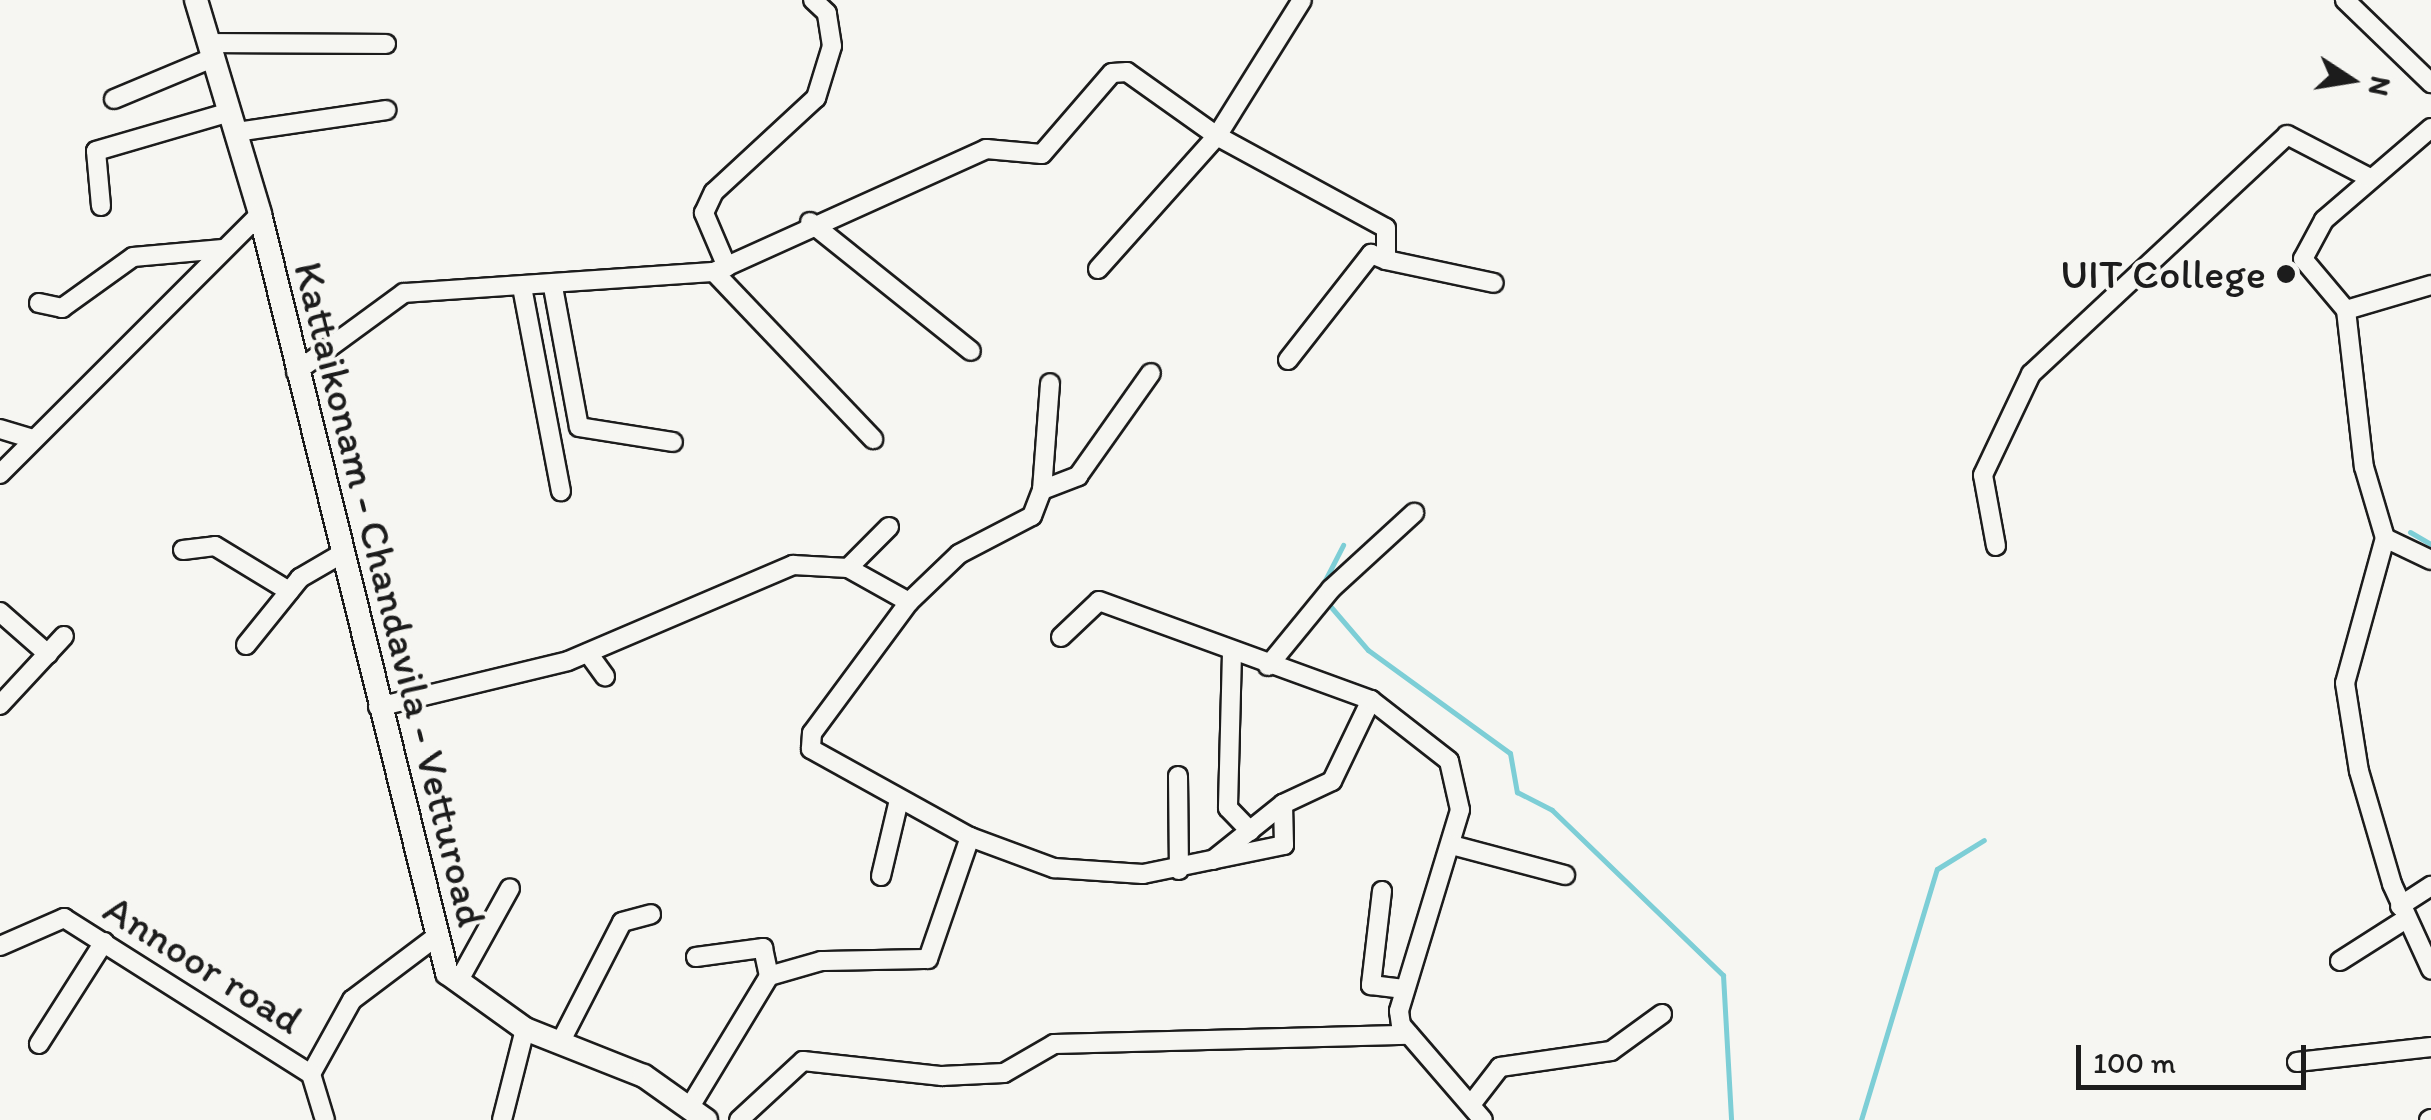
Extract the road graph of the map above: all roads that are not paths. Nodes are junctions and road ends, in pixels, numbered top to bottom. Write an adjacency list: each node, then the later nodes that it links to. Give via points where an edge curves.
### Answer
1 (196, 0): 6 (main road, Kattaikonam - Chandavila - Vetturoad)
2 (1302, 0): 12 (street)
3 (2345, 0): 7 (street)
4 (818, 2): 19 (street, via 832,46 816,98 714,192 704,213)
5 (386, 44): 6 (street)
6 (212, 50): 8 (street); 10 (main road, Kattaikonam - Chandavila - Vetturoad)
7 (2431, 83)
8 (114, 99)
9 (386, 110): 10 (street)
10 (233, 122): 14 (street, via 96,152); 15 (main road, Kattaikonam - Chandavila - Vetturoad)
11 (2431, 128): 13 (street)
12 (1217, 136): 16 (street, via 1127,72 1112,74 1042,154 986,148); 18 (street, via 1386,228); 20 (street)
13 (2370, 178): 26 (street, via 2324,220 2303,259); 42 (street, via 2287,135 2031,374 1984,474)
14 (100, 206)
15 (260, 214): 17 (street); 29 (main road, Kattaikonam - Chandavila - Vetturoad)
16 (810, 222): 19 (street); 27 (street)
17 (224, 249): 25 (street, via 133,257 62,308); 33 (street)
18 (1386, 260): 21 (street); 28 (street, via 1372,254)
19 (720, 269): 24 (street); 34 (street)
20 (1098, 270)
21 (1494, 283)
22 (2431, 285): 26 (street)
23 (522, 287): 24 (street); 29 (street, via 404,293); 38 (street)
24 (553, 287): 35 (street, via 572,417 580,426)
25 (39, 303)
26 (2346, 310): 41 (street, via 2364,467)
27 (971, 351)
28 (1288, 360)
29 (296, 372): 44 (main road, Kattaikonam - Chandavila - Vetturoad)
30 (1151, 373): 37 (street, via 1078,476)
31 (1050, 383): 37 (street)
32 (0, 429): 33 (street)
33 (32, 439): 36 (street)
34 (873, 439)
35 (674, 442)
36 (0, 474)
37 (1042, 490): 48 (street, via 1032,516 959,554)
38 (561, 491)
39 (1414, 513): 56 (street, via 1331,588)
40 (889, 527): 46 (street)
41 (2385, 538): 45 (street); 74 (street, via 2345,682 2359,771)
42 (1996, 546)
43 (184, 550): 47 (street, via 215,546)
44 (344, 553): 47 (street); 60 (main road, Kattaikonam - Chandavila - Vetturoad)
45 (2431, 560)
46 (848, 568): 48 (street); 53 (street, via 793,565)
47 (288, 591): 52 (street)
48 (909, 602): 62 (street, via 812,733 811,749)
49 (0, 612): 54 (street)
50 (64, 636): 54 (street)
51 (1061, 638): 55 (street, via 1099,601)
52 (246, 646)
53 (588, 653): 57 (street); 60 (street)
54 (48, 654): 59 (street)
55 (1232, 654): 56 (street); 64 (street, via 1228,808)
56 (1268, 666): 58 (street)
57 (604, 676)
58 (1371, 700): 63 (street, via 1332,781); 66 (street, via 1449,761 1460,810)
59 (0, 705)
60 (378, 707): 76 (main road, Kattaikonam - Chandavila - Vetturoad)
61 (1178, 776): 68 (street)
62 (900, 800): 65 (street); 70 (street)
63 (1283, 804): 64 (street); 67 (street, via 1284,845)
64 (1250, 832): 67 (street)
65 (970, 837): 68 (street, via 1054,868); 82 (street, via 928,959 821,962)
66 (1452, 845): 69 (street); 84 (street)
67 (1205, 865): 68 (street)
68 (1180, 870)
69 (1565, 875)
70 (881, 876)
71 (2431, 886): 74 (street)
72 (510, 888): 83 (street)
73 (1382, 891): 84 (street, via 1371,985)
74 (2403, 913): 80 (street); 81 (street)
75 (651, 914): 88 (street, via 622,922)
76 (433, 939): 83 (main road, Kattaikonam - Chandavila - Vetturoad); 92 (street, Annoor road, via 352,1000)
77 (104, 942): 78 (street, Annoor road, via 50,918); 89 (street); 92 (street, Annoor road)
78 (0, 946)
79 (696, 957): 82 (street, via 763,948)
80 (2340, 962)
81 (2431, 969)
82 (769, 976): 94 (street)
83 (458, 982): 86 (main road, Kattaikonam - Chandavila - Vetturoad)
84 (1402, 989): 87 (street, via 1401,1025)
85 (1662, 1014): 93 (street, via 1611,1051 1500,1067)
86 (525, 1029): 88 (main road, Kattaikonam - Chandavila - Vetturoad); 96 (street)
87 (1410, 1035): 93 (street); 97 (street, via 1054,1044 1004,1073 942,1076 803,1060)
88 (563, 1037): 94 (main road, Kattaikonam - Chandavila - Vetturoad)
89 (40, 1044)
90 (2431, 1048): 91 (street)
91 (2297, 1062)
92 (312, 1074): 95 (street)
93 (1473, 1102): 98 (street)
94 (698, 1112)
95 (325, 1120)
96 (502, 1120)
97 (739, 1120)
98 (1483, 1120)

